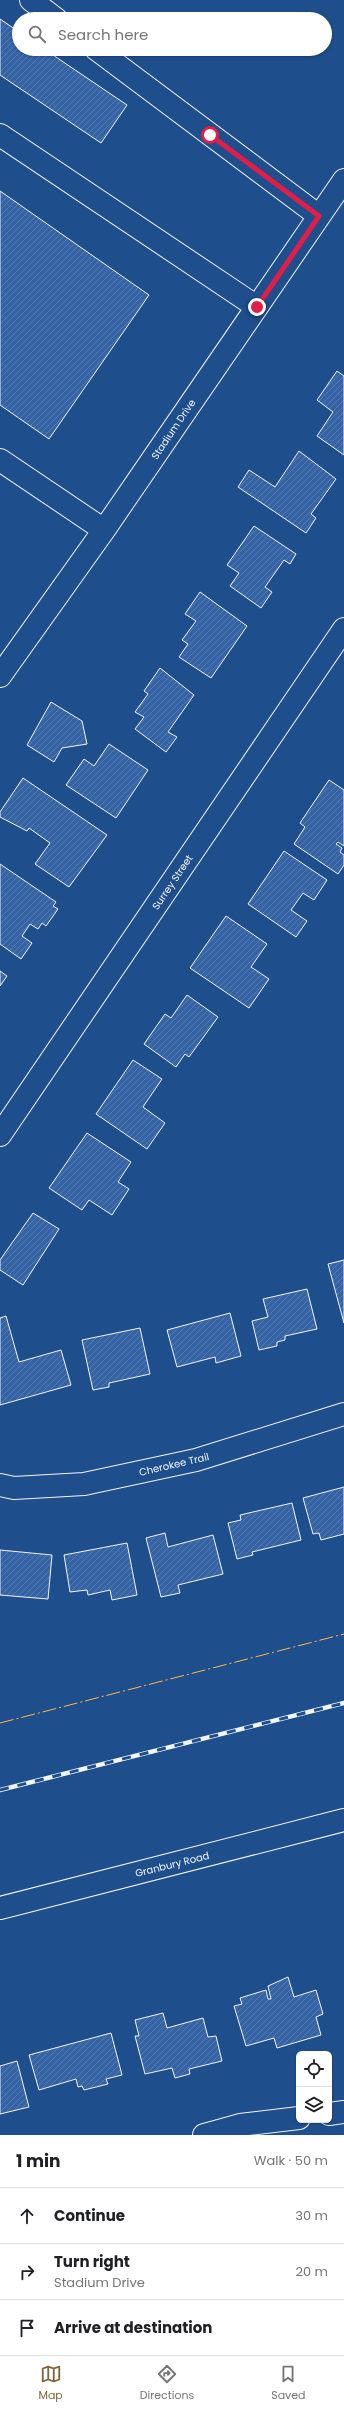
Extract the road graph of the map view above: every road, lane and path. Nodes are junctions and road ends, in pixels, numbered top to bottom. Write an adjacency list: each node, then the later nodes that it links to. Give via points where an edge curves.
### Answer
1 (31, 0): 2 (street)
2 (47, 12)
3 (105, 56): 6 (street)
4 (0, 135): 7 (street)
5 (344, 180): 6 (street, Stadium Drive)
6 (319, 216): 7 (street, Stadium Drive)
7 (257, 307): 9 (street, Stadium Drive)
8 (0, 460): 9 (street)
9 (104, 530): 11 (street, Stadium Drive)
10 (344, 629): 12 (street, Surrey Street)
11 (2, 670)
12 (0, 1135)
13 (344, 1414): 14 (street, Cherokee Trail, via 196,1460 84,1484 14,1488)
14 (0, 1485)
15 (344, 1820): 16 (street, Granbury Road)
16 (0, 1908)
17 (344, 2112): 18 (street)
18 (332, 2114)
19 (296, 2118): 20 (street, via 240,2125)
20 (204, 2135)

